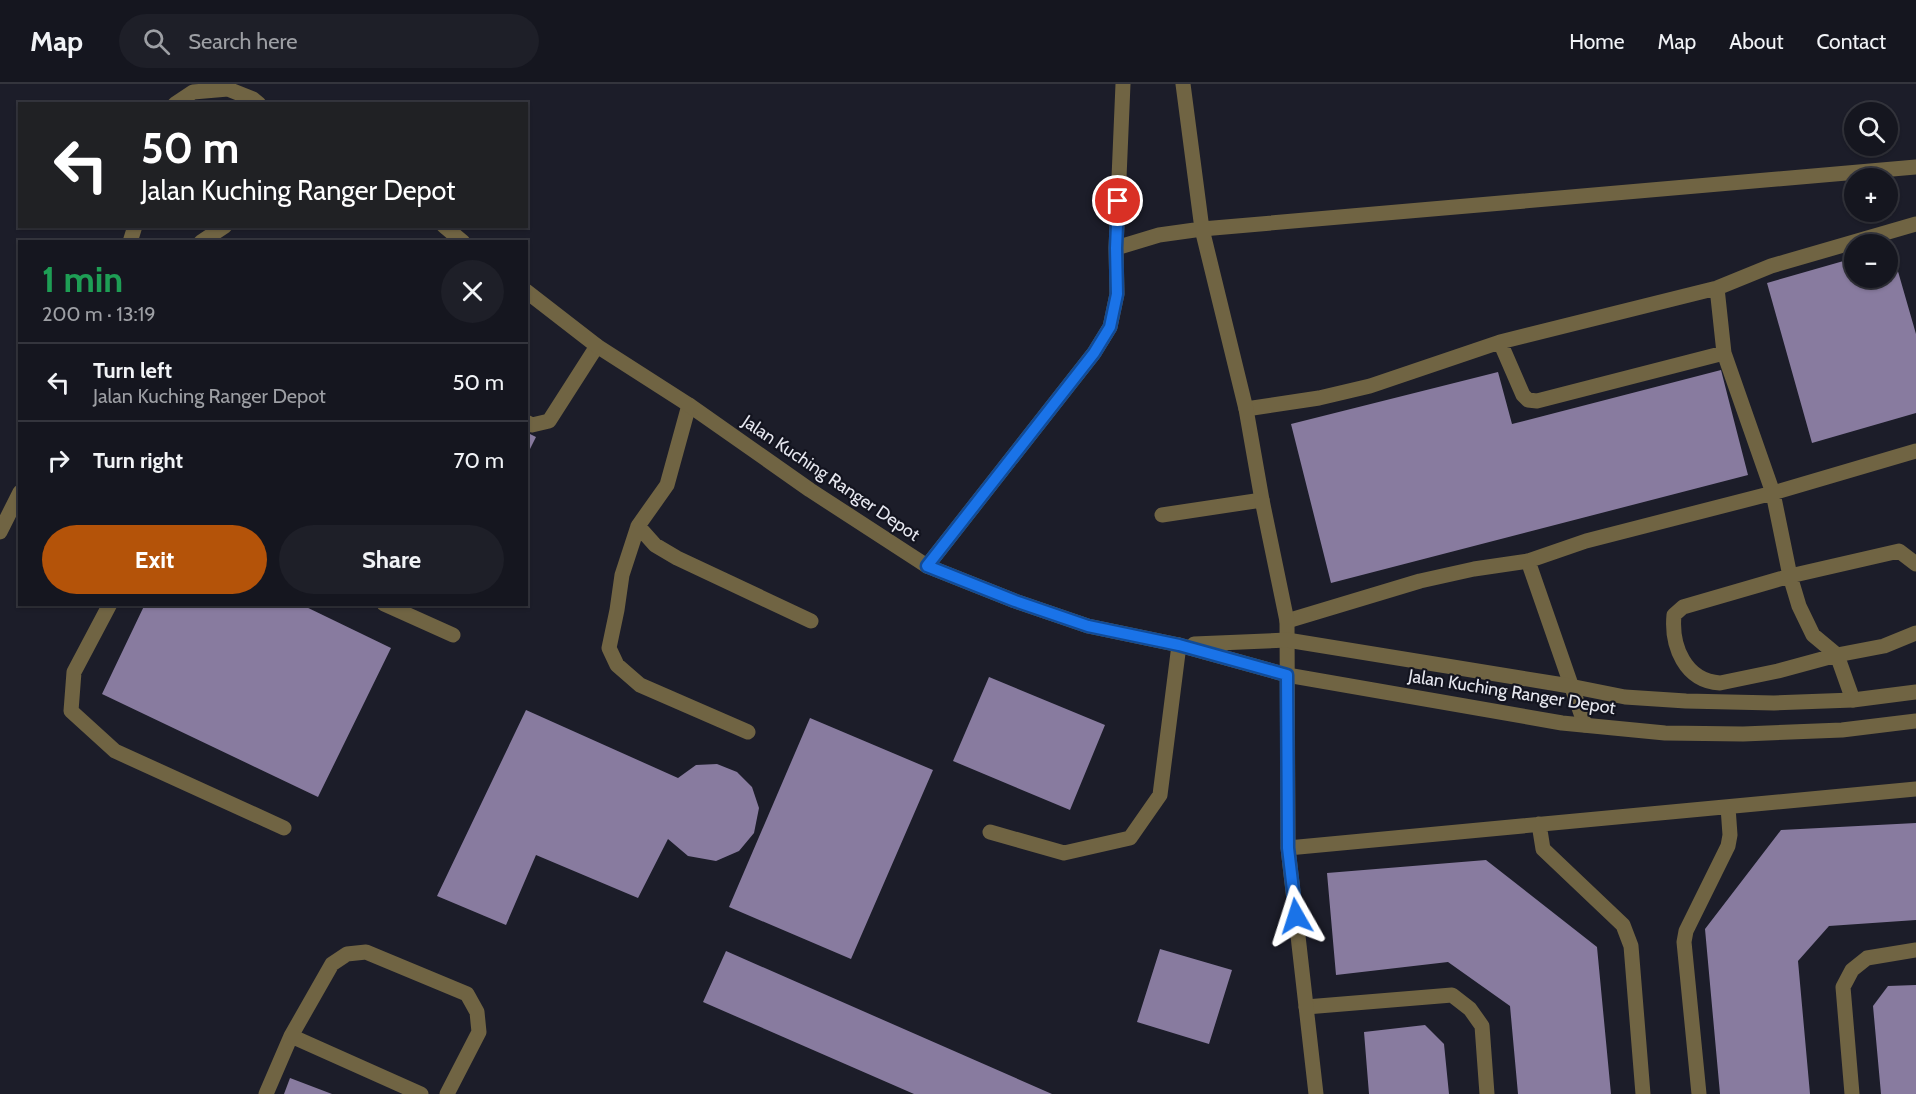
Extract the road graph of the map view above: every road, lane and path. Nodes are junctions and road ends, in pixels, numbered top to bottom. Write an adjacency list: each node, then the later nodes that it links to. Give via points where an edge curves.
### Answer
1 (1124, 84): 13 (street)
2 (1183, 84): 10 (street)
3 (191, 88): 4 (street); 5 (street, via 228,89)
4 (177, 102)
5 (257, 102)
6 (1916, 167): 10 (street)
7 (1916, 224): 14 (street, via 1771,266)
8 (222, 228): 11 (street)
9 (446, 228): 12 (street)
10 (1202, 229): 13 (street, via 1159,235); 20 (street)
11 (204, 240)
12 (461, 240)
13 (1116, 248): 31 (street, via 1117,294 1110,327 1094,353)
14 (1717, 288): 16 (street); 18 (street)
15 (528, 293): 17 (street, Jalan Kuching Ranger Depot)
16 (1500, 342): 18 (street, via 1523,395 1537,401); 20 (street, via 1370,386)
17 (597, 346): 19 (street, Jalan Kuching Ranger Depot); 21 (street, via 549,421)
18 (1724, 353): 23 (street)
19 (689, 405): 27 (street, via 667,485); 31 (street, Jalan Kuching Ranger Depot)
20 (1246, 409): 25 (street)
21 (528, 423)
22 (1916, 451): 23 (street)
23 (1773, 493): 29 (street); 32 (street)
24 (18, 496): 28 (street)
25 (1262, 500): 26 (street); 36 (street)
26 (1162, 515)
27 (638, 526): 35 (street, via 655,545 677,558); 48 (street, via 621,575 609,648 617,665 640,685)
28 (0, 532)
29 (1528, 561): 36 (street, via 1420,581); 43 (street)
30 (1916, 564): 32 (street, via 1899,551)
31 (927, 566): 40 (street, Jalan Kuching Ranger Depot, via 1088,626)
32 (1790, 576): 41 (street, via 1813,635); 41 (street, via 1683,607 1674,615 1672,631 1680,658 1700,678 1720,683)
33 (109, 606): 52 (street, via 74,672 71,711 115,751)
34 (388, 606): 38 (street)
35 (811, 621)
36 (1287, 621): 39 (street)
37 (1916, 633): 41 (street, via 1884,646)
38 (453, 636)
39 (1287, 640): 40 (street, Jalan Kuching Ranger Depot); 42 (street); 43 (street, Jalan Kuching Ranger Depot)
40 (1179, 645): 42 (street, Jalan Kuching Ranger Depot); 53 (street, via 1160,795 1130,838 1064,853)
41 (1837, 655): 45 (street)
42 (1287, 675): 47 (street, Jalan Kuching Ranger Depot); 54 (street)
43 (1570, 686): 45 (street, Jalan Kuching Ranger Depot, via 1625,697 1686,701); 47 (street)
44 (1916, 692): 45 (street, Jalan Kuching Ranger Depot)
45 (1853, 700)
46 (1916, 721): 47 (street, Jalan Kuching Ranger Depot, via 1842,730 1743,734 1665,733)
47 (1584, 725)
48 (748, 732)
49 (1916, 789): 50 (street)
50 (1728, 807): 51 (street); 64 (street, via 1728,846 1684,942)
51 (1539, 824): 54 (street); 63 (street, via 1543,849 1628,934)
52 (284, 828)
53 (990, 832)
54 (1288, 848): 56 (street)
55 (1916, 950): 65 (street, via 1867,958 1852,970 1844,987)
56 (1306, 1006): 61 (street); 62 (street, via 1452,996 1470,1009 1482,1026)
57 (291, 1036): 58 (street); 59 (street); 60 (street, via 332,964 347,954 366,952 467,994 477,1012 479,1032)
58 (266, 1094)
59 (421, 1094)
60 (447, 1094)
61 (1316, 1094)
62 (1487, 1094)
63 (1643, 1094)
64 (1699, 1094)
65 (1852, 1094)

